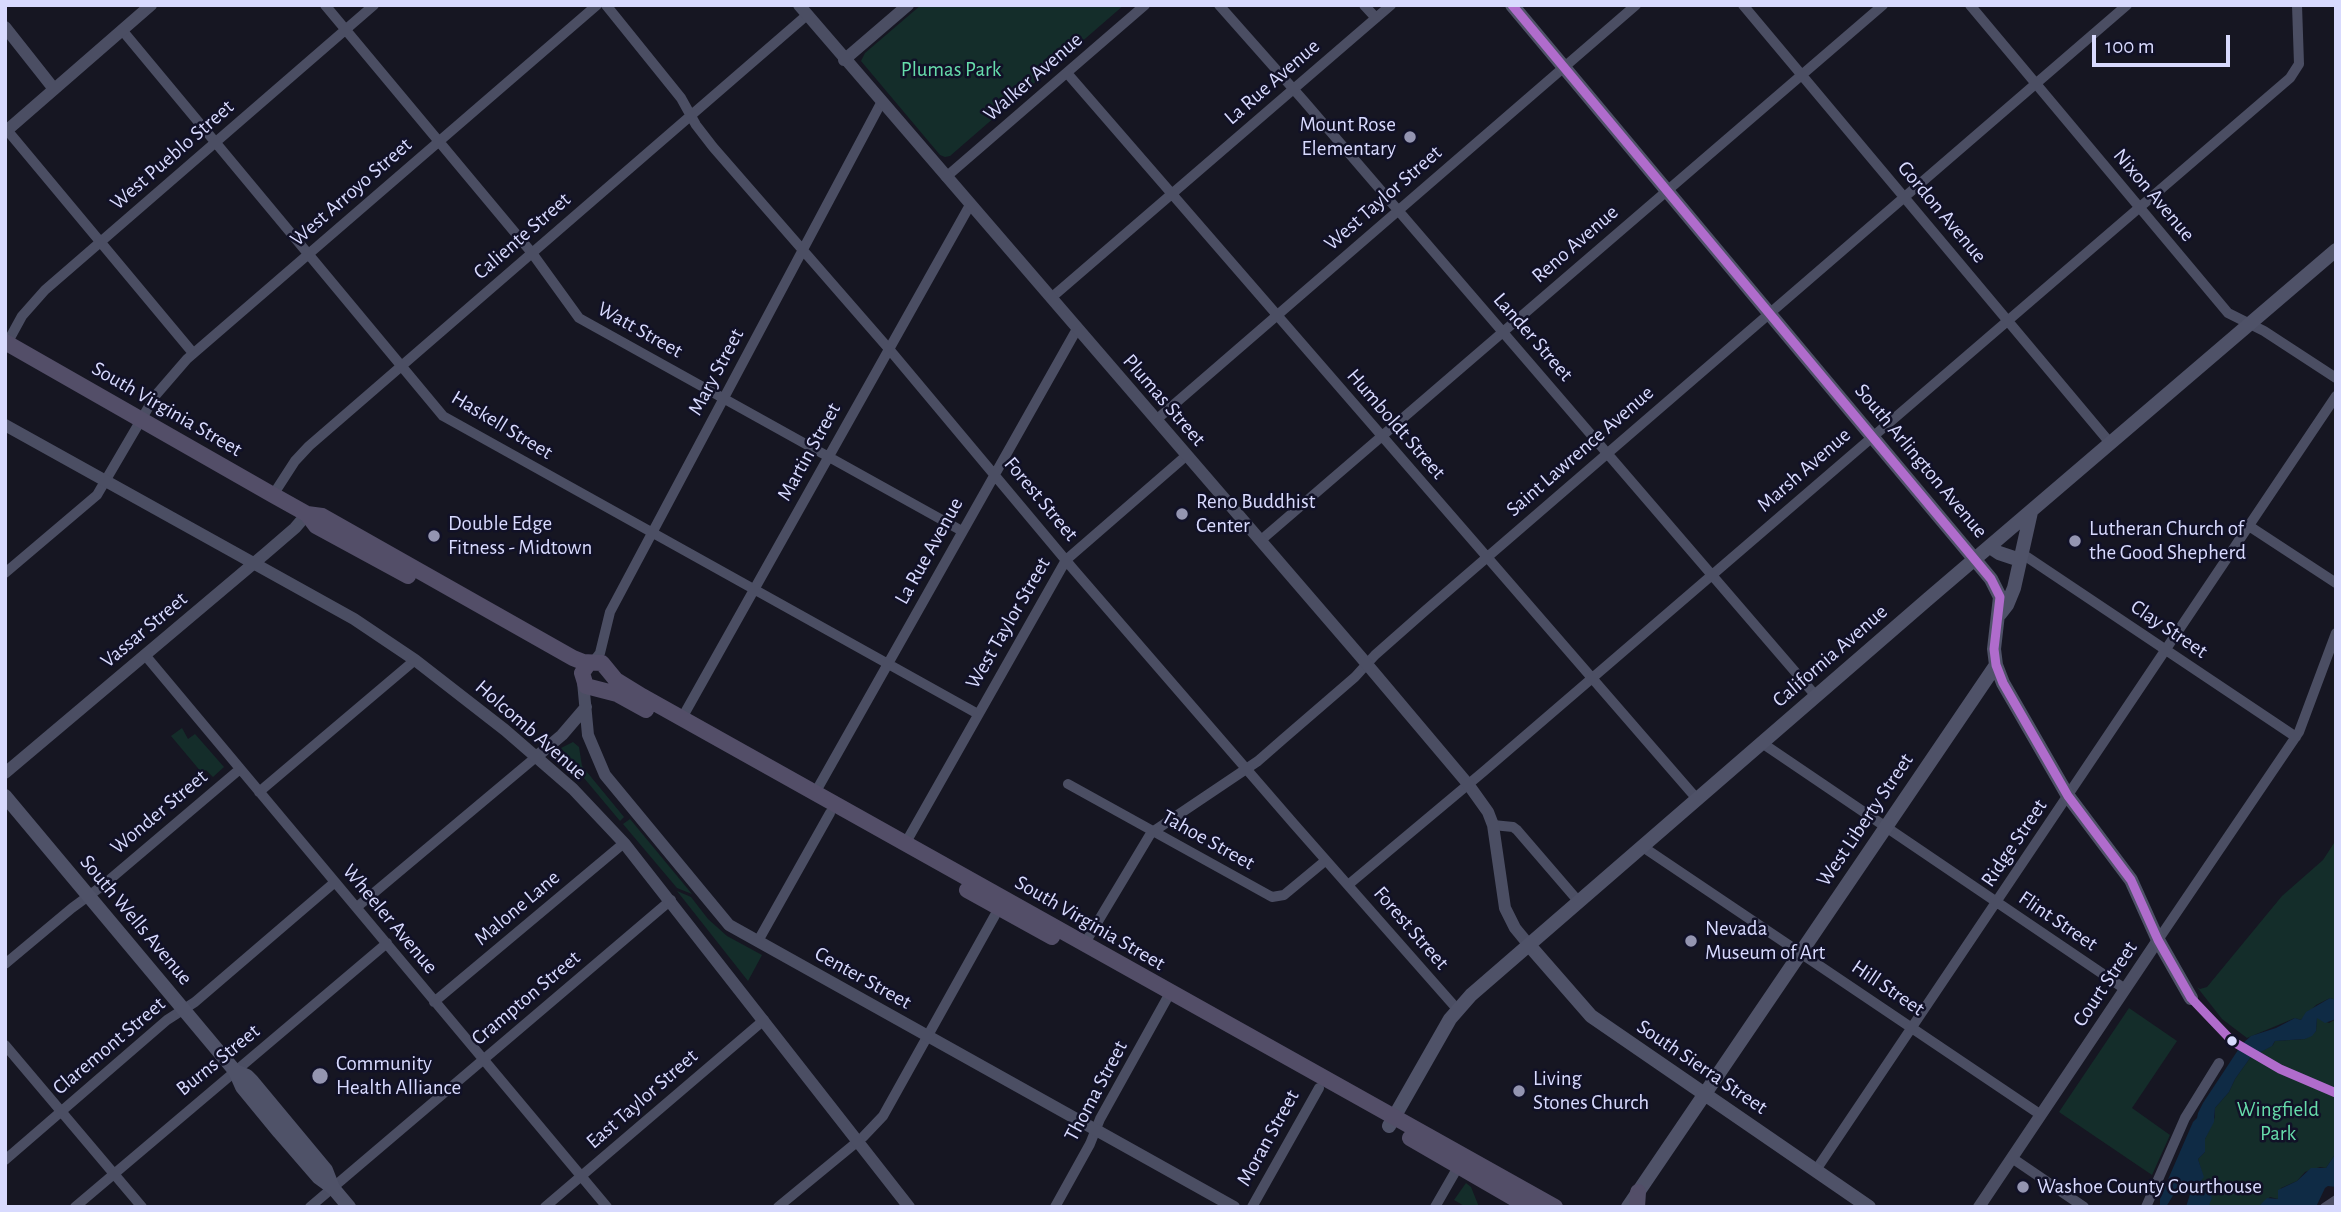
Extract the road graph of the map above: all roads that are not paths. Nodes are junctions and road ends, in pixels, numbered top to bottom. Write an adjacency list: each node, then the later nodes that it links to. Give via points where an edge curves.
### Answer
1 (151, 5): 21 (street)
2 (325, 5): 22 (street, Watt Street)
3 (374, 5): 22 (street, West Pueblo Street)
4 (597, 5): 33 (street, West Arroyo Street)
5 (606, 5): 31 (street, Forest Street)
6 (908, 5): 23 (street)
7 (1145, 5): 25 (street, Walker Avenue)
8 (1219, 5): 29 (street, Lander Street)
9 (1364, 5): 19 (street)
10 (1391, 5): 19 (street, La Rue Avenue)
11 (1513, 5): 24 (main road, South Arlington Avenue)
12 (1636, 5): 24 (street, West Taylor Street)
13 (1743, 5): 26 (street, Gordon Avenue)
14 (1883, 5): 26 (street, Reno Avenue)
15 (1970, 5): 27 (street, Nixon Avenue)
16 (2127, 5): 27 (street, Saint Lawrence Avenue)
17 (2297, 5): 40 (street, Marsh Avenue, via 2299,56 2294,74)
18 (803, 10): 23 (street, Plumas Street); 31 (street, Caliente Street)
19 (1376, 18): 29 (street, La Rue Avenue)
20 (5, 27): 28 (street)
21 (122, 30): 28 (street); 34 (street, Haskell Street)
22 (346, 30): 33 (street, Watt Street); 34 (street, West Pueblo Street)
23 (844, 60): 30 (street, Plumas Street)
24 (1564, 67): 36 (main road, South Arlington Avenue); 41 (street, West Taylor Street)
25 (1067, 73): 35 (street, Walker Avenue); 37 (street, Humboldt Street)
26 (1802, 75): 36 (street, Reno Avenue); 38 (street, Gordon Avenue)
27 (2036, 84): 38 (street, Saint Lawrence Avenue); 40 (street, Nixon Avenue)
28 (54, 89): 32 (street)
29 (1293, 89): 37 (street, La Rue Avenue); 41 (street, Lander Street)
30 (881, 103): 35 (street, Plumas Street); 43 (street, Mary Street)
31 (691, 116): 43 (street, Forest Street); 45 (street, Caliente Street)
32 (6, 131): 42 (street)
33 (439, 141): 45 (street, Watt Street); 46 (street, West Arroyo Street)
34 (215, 143): 42 (street, West Pueblo Street); 46 (street, Haskell Street)
35 (946, 177): 39 (street, Plumas Street)
36 (1667, 190): 48 (main road, South Arlington Avenue); 53 (street, Reno Avenue)
37 (1172, 194): 47 (street, La Rue Avenue); 49 (street, Humboldt Street)
38 (1905, 198): 48 (street, Saint Lawrence Avenue); 50 (street, Gordon Avenue)
39 (970, 205): 47 (street, Plumas Street); 55 (street, Martin Street)
40 (2139, 207): 50 (street, Marsh Avenue); 51 (street, Nixon Avenue, via 2228,313)
41 (1398, 211): 49 (street, West Taylor Street); 53 (street, Lander Street)
42 (100, 242): 54 (street, West Pueblo Street, via 37,298); 56 (street)
43 (803, 250): 55 (street, Forest Street); 60 (street, Mary Street)
44 (2336, 250): 51 (main road, California Avenue)
45 (532, 253): 57 (street, Caliente Street); 60 (street, Watt Street, via 579,318)
46 (308, 255): 56 (street, West Arroyo Street); 57 (street, Haskell Street)
47 (1051, 298): 52 (street, Plumas Street)
48 (1770, 313): 65 (main road, South Arlington Avenue); 67 (street, Saint Lawrence Avenue)
49 (1277, 315): 62 (street, West Taylor Street); 64 (street, Humboldt Street)
50 (2008, 321): 65 (street, Marsh Avenue); 66 (street, Gordon Avenue)
51 (2248, 325): 58 (street, Nixon Avenue); 66 (main road, California Avenue)
52 (1077, 328): 62 (street, Plumas Street); 70 (street, La Rue Avenue)
53 (1503, 332): 64 (street, Reno Avenue); 67 (street, Lander Street)
54 (6, 344): 61 (main road, South Virginia Street)
55 (889, 349): 69 (street, Martin Street); 70 (street, Forest Street)
56 (193, 353): 61 (street, West Arroyo Street, via 165,382)
57 (402, 367): 72 (street, Caliente Street, via 306,449); 77 (street, Haskell Street, via 443,416)
58 (2336, 378)
59 (2336, 396): 75 (street, Ridge Street)
60 (725, 398): 69 (street, Watt Street); 77 (street, Mary Street)
61 (141, 419): 71 (street, West Arroyo Street); 72 (main road, South Virginia Street)
62 (1156, 420): 68 (street, Plumas Street)
63 (5, 425): 71 (street, Holcomb Avenue)
64 (1382, 436): 78 (street, Reno Avenue); 80 (street, Humboldt Street)
65 (1873, 436): 81 (main road, South Arlington Avenue); 86 (street, Marsh Avenue)
66 (2111, 444): 73 (main road, California Avenue)
67 (1608, 453): 80 (street, Saint Lawrence Avenue); 86 (street, Lander Street)
68 (1187, 455): 78 (street, Plumas Street); 82 (street, West Taylor Street)
69 (829, 457): 76 (street, Watt Street); 88 (street, Martin Street)
70 (994, 473): 76 (street, La Rue Avenue); 82 (street, Forest Street)
71 (106, 480): 84 (street, Holcomb Avenue); 85 (street, West Arroyo Street, via 97,495)
72 (273, 495): 74 (main road, South Virginia Street)
73 (2031, 512): 79 (main road, California Avenue); 83 (main road)
74 (307, 514): 84 (street, Vassar Street); 94 (main road, South Virginia Street, via 322,516 563,652); 100 (main road, South Virginia Street, via 316,526 569,666)
75 (2249, 526): 87 (street); 91 (street, Ridge Street)
76 (962, 531): 95 (street, La Rue Avenue)
77 (653, 533): 88 (street, Haskell Street); 94 (street, Mary Street, via 610,612 600,653)
78 (1260, 541): 96 (street, Plumas Street)
79 (1990, 547): 81 (main road, California Avenue); 83 (main road)
80 (1487, 557): 96 (street, Saint Lawrence Avenue); 99 (street, Humboldt Street)
81 (1975, 559): 89 (main road, South Arlington Avenue, via 1997,587); 101 (main road, California Avenue)
82 (1066, 560): 103 (street, West Taylor Street); 110 (street, Forest Street)
83 (2020, 560): 89 (main road, via 2011,596); 91 (street, Clay Street, via 2028,557)
84 (254, 563): 92 (street, Vassar Street); 93 (street, Holcomb Avenue, via 354,619)
85 (5, 573)
86 (1712, 575): 99 (street, Marsh Avenue); 101 (street, Lander Street)
87 (2336, 583)
88 (755, 590): 95 (street, Haskell Street); 104 (street, Martin Street)
89 (1999, 616): 97 (main road, South Arlington Avenue)
90 (2336, 633): 106 (street, Court Street)
91 (2166, 650): 106 (street, Clay Street); 118 (street, Ridge Street)
92 (145, 655): 111 (street, Wheeler Avenue); 112 (street, Vassar Street)
93 (415, 660): 109 (street, Holcomb Avenue); 115 (street)
94 (591, 662): 98 (main road, via 602,663); 100 (main road, via 583,669)
95 (888, 663): 103 (street, Haskell Street); 116 (street, La Rue Avenue)
96 (1367, 664): 110 (street, Saint Lawrence Avenue); 114 (street, Plumas Street)
97 (1996, 665): 118 (main road, South Arlington Avenue); 122 (main road, West Liberty Street)
98 (609, 671): 100 (main road, via 607,683); 104 (main road, South Virginia Street, via 615,680)
99 (1592, 678): 114 (street, Marsh Avenue); 119 (street, Humboldt Street)
100 (588, 683): 102 (street, Center Street); 120 (main road, South Virginia Street, via 629,701)
101 (1816, 696): 107 (main road, California Avenue)
102 (586, 707): 105 (street); 108 (street, Center Street)
103 (978, 714): 125 (street, West Taylor Street)
104 (682, 718): 116 (main road, South Virginia Street)
105 (562, 735): 108 (street, via 575,735); 109 (street)
106 (2295, 737): 137 (street, Court Street)
107 (1762, 743): 119 (main road, California Avenue); 122 (street, Flint Street)
108 (591, 745): 138 (street, Center Street, via 610,782 716,911 729,925)
109 (536, 757): 124 (street, Holcomb Avenue); 134 (street)
110 (1246, 768): 123 (street, Saint Lawrence Avenue); 127 (street, Forest Street)
111 (240, 769): 115 (street, Wheeler Avenue); 130 (street, Wonder Street)
112 (5, 773)
113 (1068, 784): 123 (street, Tahoe Street)
114 (1468, 784): 121 (street, Plumas Street); 129 (street, Marsh Avenue)
115 (259, 792): 128 (street, Wheeler Avenue)
116 (815, 793): 125 (main road, South Virginia Street)
117 (5, 796): 130 (main road, South Wells Avenue)
118 (2068, 796): 133 (street, Ridge Street); 137 (main road, South Arlington Avenue, via 2131,880)
119 (1697, 800): 126 (main road, California Avenue)
120 (830, 813): 125 (main road, South Virginia Street); 138 (street)
121 (1493, 825): 132 (street, via 1516,829); 141 (street, Plumas Street, via 1505,908)
122 (1886, 827): 133 (street, Flint Street); 142 (main road, West Liberty Street)
123 (1153, 831): 127 (street, Tahoe Street, via 1274,898); 140 (street, Saint Lawrence Avenue)
124 (624, 843): 131 (street, Holcomb Avenue); 147 (street, Malone Lane)
125 (898, 845): 135 (main road, South Virginia Street); 136 (main road, South Virginia Street)
126 (1643, 847): 132 (main road, California Avenue); 142 (street, Hill Street)
127 (1325, 861): 129 (street, Forest Street)
128 (335, 882): 134 (street, Wheeler Avenue); 148 (street, Claremont Street)
129 (1348, 885): 149 (street, Forest Street)
130 (88, 896): 143 (street, Wonder Street); 148 (main road, South Wells Avenue)
131 (671, 900): 150 (street, Holcomb Avenue); 154 (street, Crampton Street)
132 (1579, 902): 141 (main road, California Avenue)
133 (1996, 902): 144 (street, Flint Street); 151 (street, Ridge Street)
134 (357, 908): 139 (street, Wheeler Avenue)
135 (999, 908): 136 (main road, South Virginia Street, via 1006,906); 152 (street)
136 (1042, 926): 140 (main road, South Virginia Street); 145 (main road, South Virginia Street)
137 (2158, 940): 144 (street, Court Street); 146 (main road, South Arlington Avenue)
138 (758, 941): 152 (street, Center Street)
139 (387, 943): 147 (street, Wheeler Avenue); 156 (street, Burns Street)
140 (1085, 943): 145 (main road, South Virginia Street)
141 (1529, 945): 149 (main road, California Avenue); 158 (main road, South Sierra Street, via 1587,1013)
142 (1801, 952): 151 (street, Hill Street); 158 (main road, West Liberty Street)
143 (5, 964)
144 (2125, 989): 160 (street, Court Street)
145 (1168, 996): 157 (main road, South Virginia Street); 161 (main road, South Virginia Street); 162 (street, Thoma Street)
146 (2191, 998)
147 (434, 1002): 154 (street, Wheeler Avenue)
148 (184, 1009): 156 (main road, South Wells Avenue); 159 (street, Claremont Street)
149 (1457, 1009): 161 (main road, California Avenue)
150 (764, 1020): 163 (street, Holcomb Avenue); 169 (street, East Taylor Street)
151 (1912, 1028): 160 (street, Hill Street); 167 (street, Ridge Street)
152 (928, 1036): 162 (street, Center Street); 163 (street, via 886,1111)
153 (5, 1045): 159 (street)
154 (483, 1060): 169 (street, Wheeler Avenue); 171 (street, Crampton Street)
155 (2219, 1063): 193 (street, via 2185,1118)
156 (235, 1071): 168 (street, Burns Street); 171 (main road, South Wells Avenue, via 242,1087 279,1132)
157 (1319, 1088): 161 (main road, South Virginia Street); 185 (street, Moran Street)
158 (1703, 1095): 167 (main road, South Sierra Street); 173 (main road, West Liberty Street)
159 (61, 1111): 165 (street, Claremont Street); 168 (street)
160 (2040, 1115): 164 (street, Court Street)
161 (1392, 1122): 166 (main road, South Virginia Street); 170 (main road, South Virginia Street)
162 (1096, 1130): 183 (street, Thoma Street); 184 (street, Center Street)
163 (858, 1141): 174 (street, Holcomb Avenue); 181 (street)
164 (2012, 1158): 191 (street, Court Street); 192 (street)
165 (5, 1160)
166 (1458, 1167): 170 (main road, via 1466,1164 1495,1180); 186 (street); 187 (main road, South Virginia Street)
167 (1816, 1170): 190 (main road, South Sierra Street)
168 (114, 1172): 175 (street, Burns Street); 176 (street)
169 (580, 1177): 179 (street, East Taylor Street); 180 (street, Wheeler Avenue)
170 (1512, 1183): 188 (main road, South Virginia Street)
171 (333, 1188): 177 (street, Crampton Street); 178 (main road, South Wells Avenue)
172 (2336, 1199): 194 (street)
173 (1637, 1200): 189 (main road, West Liberty Street)
174 (906, 1203): 182 (street)
175 (75, 1207)
176 (142, 1207)
177 (310, 1207)
178 (349, 1207)
179 (545, 1207)
180 (607, 1207)
181 (778, 1207)
182 (919, 1207)
183 (1055, 1207)
184 (1234, 1207)
185 (1252, 1207)
186 (1435, 1207)
187 (1529, 1207)
188 (1555, 1207)
189 (1628, 1207)
190 (1868, 1207)
191 (1979, 1207)
192 (2084, 1207)
193 (2146, 1207)
194 (2324, 1207)

